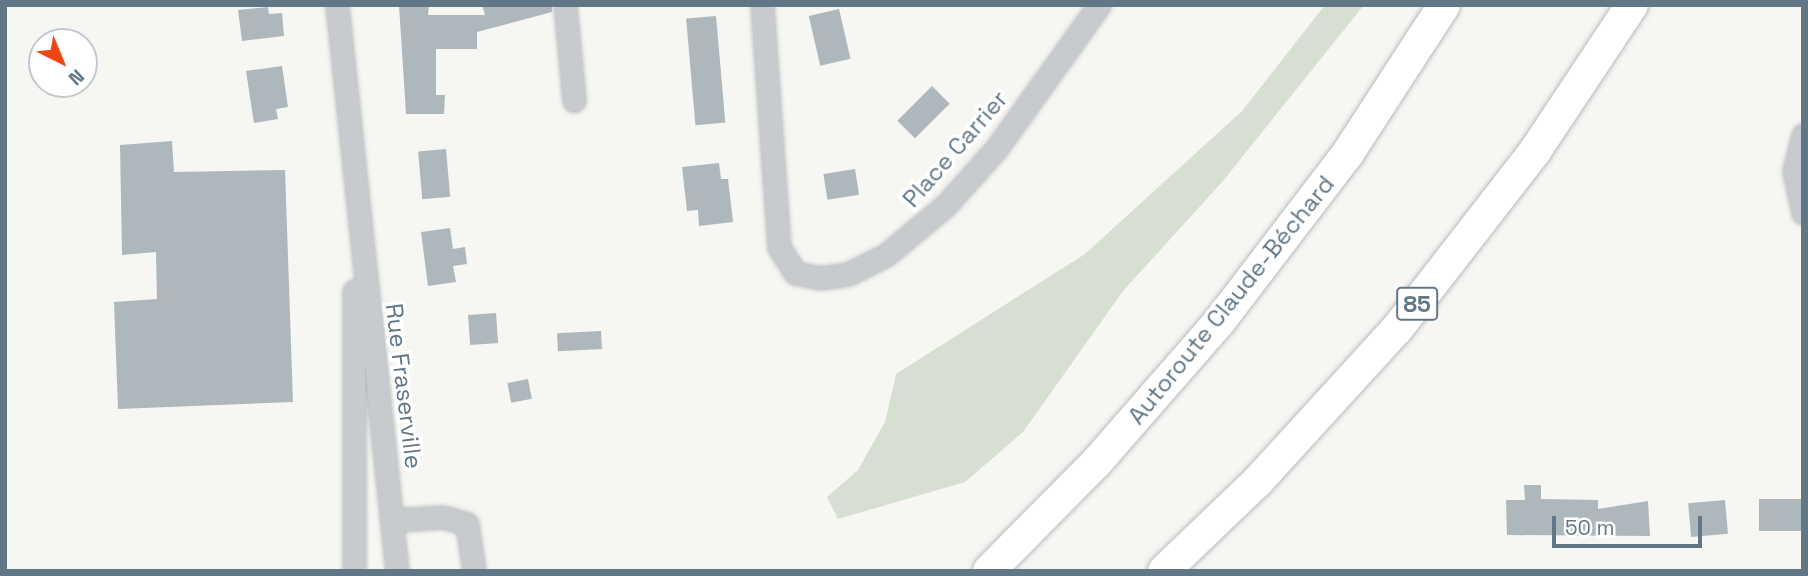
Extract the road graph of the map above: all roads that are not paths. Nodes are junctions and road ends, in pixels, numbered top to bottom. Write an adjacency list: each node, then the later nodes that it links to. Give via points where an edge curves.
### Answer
1 (337, 5): 9 (street, Rue Fraserville)
2 (565, 5): 7 (street)
3 (762, 5): 4 (street, Place Carrier, via 779,247 795,273 820,278 848,274 886,255 946,205 996,149)
4 (1099, 5)
5 (1444, 5): 16 (highway, Autoroute Claude-Béchard, via 1348,153 1219,323 1096,463)
6 (1632, 5): 12 (highway, 85, via 1535,151 1431,287 1334,400)
7 (574, 101)
8 (1803, 135): 10 (street, via 1794,172)
9 (355, 209): 11 (street, Rue Fraserville); 13 (street, Rue Fraserville)
10 (1803, 213)
11 (394, 520): 14 (street, Rue Fraserville); 15 (street, via 443,517 467,524)
12 (1206, 533): 17 (highway, 85); 18 (highway)
13 (354, 571)
14 (397, 571)
15 (474, 571)
16 (989, 571)
17 (1164, 571)
18 (1170, 571)

